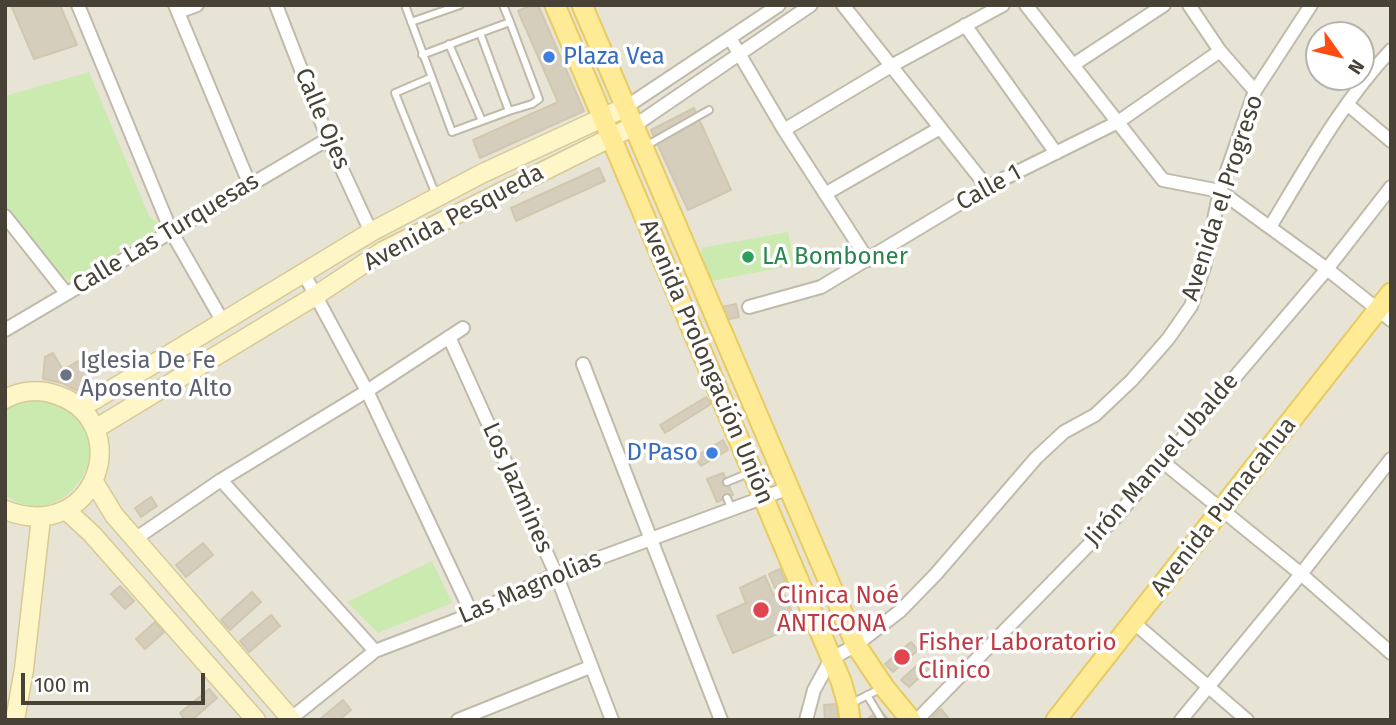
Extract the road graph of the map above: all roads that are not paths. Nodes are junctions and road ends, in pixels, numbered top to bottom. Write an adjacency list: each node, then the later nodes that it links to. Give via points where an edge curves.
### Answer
1 (78, 5): 58 (street)
2 (197, 5): 17 (street)
3 (276, 5): 44 (street, Calle Ojes)
4 (405, 5): 19 (lane)
5 (460, 5): 18 (lane)
6 (503, 5): 20 (lane)
7 (555, 5): 37 (main road, Avenida Prolongación Unión)
8 (779, 5): 23 (street, Avenida Pesqueda)
9 (811, 5): 28 (street, Avenida Pesqueda)
10 (843, 5): 29 (street)
11 (1003, 5): 21 (street)
12 (1026, 5): 30 (street)
13 (1164, 5): 30 (street)
14 (1189, 5): 26 (street)
15 (1311, 5): 32 (street, Avenida el Progreso)
16 (585, 6): 34 (main road, Avenida Prolongación Unión)
17 (176, 9): 49 (street)
18 (437, 9): 19 (lane)
19 (411, 22): 27 (lane)
20 (510, 22): 22 (lane); 36 (lane, via 539,99)
21 (965, 25): 29 (street); 47 (street)
22 (480, 33): 24 (lane); 36 (lane)
23 (730, 38): 28 (street); 34 (street, Avenida Pesqueda)
24 (449, 44): 27 (lane); 38 (lane)
25 (1391, 50): 33 (street)
26 (1220, 51): 32 (street); 39 (street, Calle 1)
27 (422, 55): 31 (lane)
28 (739, 55): 40 (street, Avenida Pesqueda); 42 (street)
29 (891, 65): 41 (street); 42 (street)
30 (1073, 65): 39 (street)
31 (430, 78): 38 (lane, via 452,132); 55 (lane, via 395,93)
32 (1255, 91): 52 (street, Avenida el Progreso)
33 (1347, 104): 45 (street); 57 (street)
34 (626, 107): 37 (main road, Avenida Pesqueda); 40 (main road, Avenida Prolongación Unión)
35 (709, 110): 46 (lane)
36 (509, 111): 38 (lane)
37 (603, 118): 43 (main road, Avenida Prolongación Unión); 48 (main road, Avenida Pesqueda)
38 (482, 121)
39 (1118, 122): 47 (street, Calle 1); 52 (street, via 1163,180)
40 (634, 126): 43 (main road, Avenida Pesqueda); 46 (main road, Avenida Prolongación Unión)
41 (940, 128): 50 (street); 53 (street)
42 (784, 130): 53 (street)
43 (611, 138): 54 (main road, Avenida Pesqueda); 69 (main road, Avenida Prolongación Unión)
44 (328, 139): 49 (street, Calle Las Turquesas); 59 (street, Calle Ojes)
45 (1391, 141)
46 (643, 148): 67 (main road, Avenida Prolongación Unión)
47 (1056, 153): 50 (street, Calle 1)
48 (483, 173): 54 (main road); 55 (main road, Avenida Pesqueda)
49 (249, 183): 58 (street, Calle Las Turquesas)
50 (987, 187): 60 (street, Calle 1)
51 (1391, 187): 61 (street, Jirón Manuel Ubalde)
52 (1220, 191): 57 (street); 97 (street, Avenida el Progreso, via 1191,306 1168,340 1095,415 1064,432 1036,458 936,574 900,611)
53 (825, 194): 60 (street)
54 (493, 195): 65 (main road, Avenida Pesqueda, via 383,251)
55 (437, 197): 59 (main road, Avenida Pesqueda)
56 (5, 216): 63 (street)
57 (1270, 227): 61 (street)
58 (170, 231): 63 (street, Calle Las Turquesas); 70 (street)
59 (371, 232): 62 (main road, Avenida Pesqueda)
60 (868, 260): 66 (street, Calle 1, via 821,287)
61 (1327, 269): 68 (street); 80 (street, Jirón Manuel Ubalde)
62 (304, 274): 65 (street); 70 (main road, Avenida Pesqueda)
63 (66, 293): 72 (street, Calle Las Turquesas)
64 (1391, 293): 68 (main road, Avenida Pumacahua)
65 (315, 296): 75 (street); 78 (main road, Avenida Pesqueda)
66 (749, 307)
67 (713, 311): 69 (main road); 85 (main road, Avenida Prolongación Unión)
68 (1384, 315): 87 (main road, Avenida Pumacahua)
69 (688, 321): 81 (main road, Avenida Prolongación Unión)
70 (223, 322): 77 (main road, Avenida Pesqueda)
71 (463, 328): 73 (street)
72 (5, 330)
73 (449, 337): 75 (street); 93 (street, Los Jazmines)
74 (583, 364): 92 (street)
75 (367, 391): 82 (street); 95 (street)
76 (5, 399): 77 (main road, via 48,391)
77 (81, 408): 78 (main road)
78 (95, 429): 83 (main road, via 100,455)
79 (1391, 459): 94 (street)
80 (1163, 462): 87 (street); 114 (street, Jirón Manuel Ubalde, via 1115,518)
81 (752, 471): 84 (lane); 86 (main road, Avenida Prolongación Unión)
82 (221, 480): 91 (street); 98 (street)
83 (94, 482): 89 (main road); 91 (main road)
84 (727, 482)
85 (789, 488): 86 (street, Las Magnolias); 97 (main road, Avenida Prolongación Unión)
86 (763, 498): 92 (street, Las Magnolias, via 730,504); 100 (main road, Avenida Prolongación Unión)
87 (1221, 509): 94 (street); 96 (main road, Avenida Pumacahua)
88 (5, 510): 90 (main road)
89 (66, 510): 90 (main road); 107 (main road)
90 (41, 518): 105 (main road)
91 (135, 539): 106 (main road)
92 (651, 539): 93 (street, Las Magnolias); 110 (street)
93 (556, 574): 95 (street, Las Magnolias); 101 (street, Los Jazmines)
94 (1301, 574): 99 (street); 102 (street)
95 (472, 614): 98 (street, Las Magnolias)
96 (1133, 622): 102 (street); 115 (main road, Avenida Pumacahua)
97 (856, 645): 100 (street, Avenida el Progreso); 103 (main road, Avenida Prolongación Unión)
98 (375, 651): 106 (street, Las Magnolias)
99 (1391, 653)
100 (831, 659): 104 (main road, Avenida Prolongación Unión); 111 (street, via 814,690)
101 (590, 667): 108 (street); 109 (street, Los Jazmines)
102 (1209, 685): 116 (street); 117 (street)
103 (876, 691): 104 (lane); 112 (lane); 113 (main road, Avenida Prolongación Unión)
104 (849, 713)
105 (14, 719)
106 (291, 719)
107 (256, 720)
108 (458, 720)
109 (612, 720)
110 (721, 720)
111 (806, 720)
112 (882, 720)
113 (911, 720)
114 (918, 720)
115 (1056, 720)
116 (1181, 720)
117 (1247, 720)

